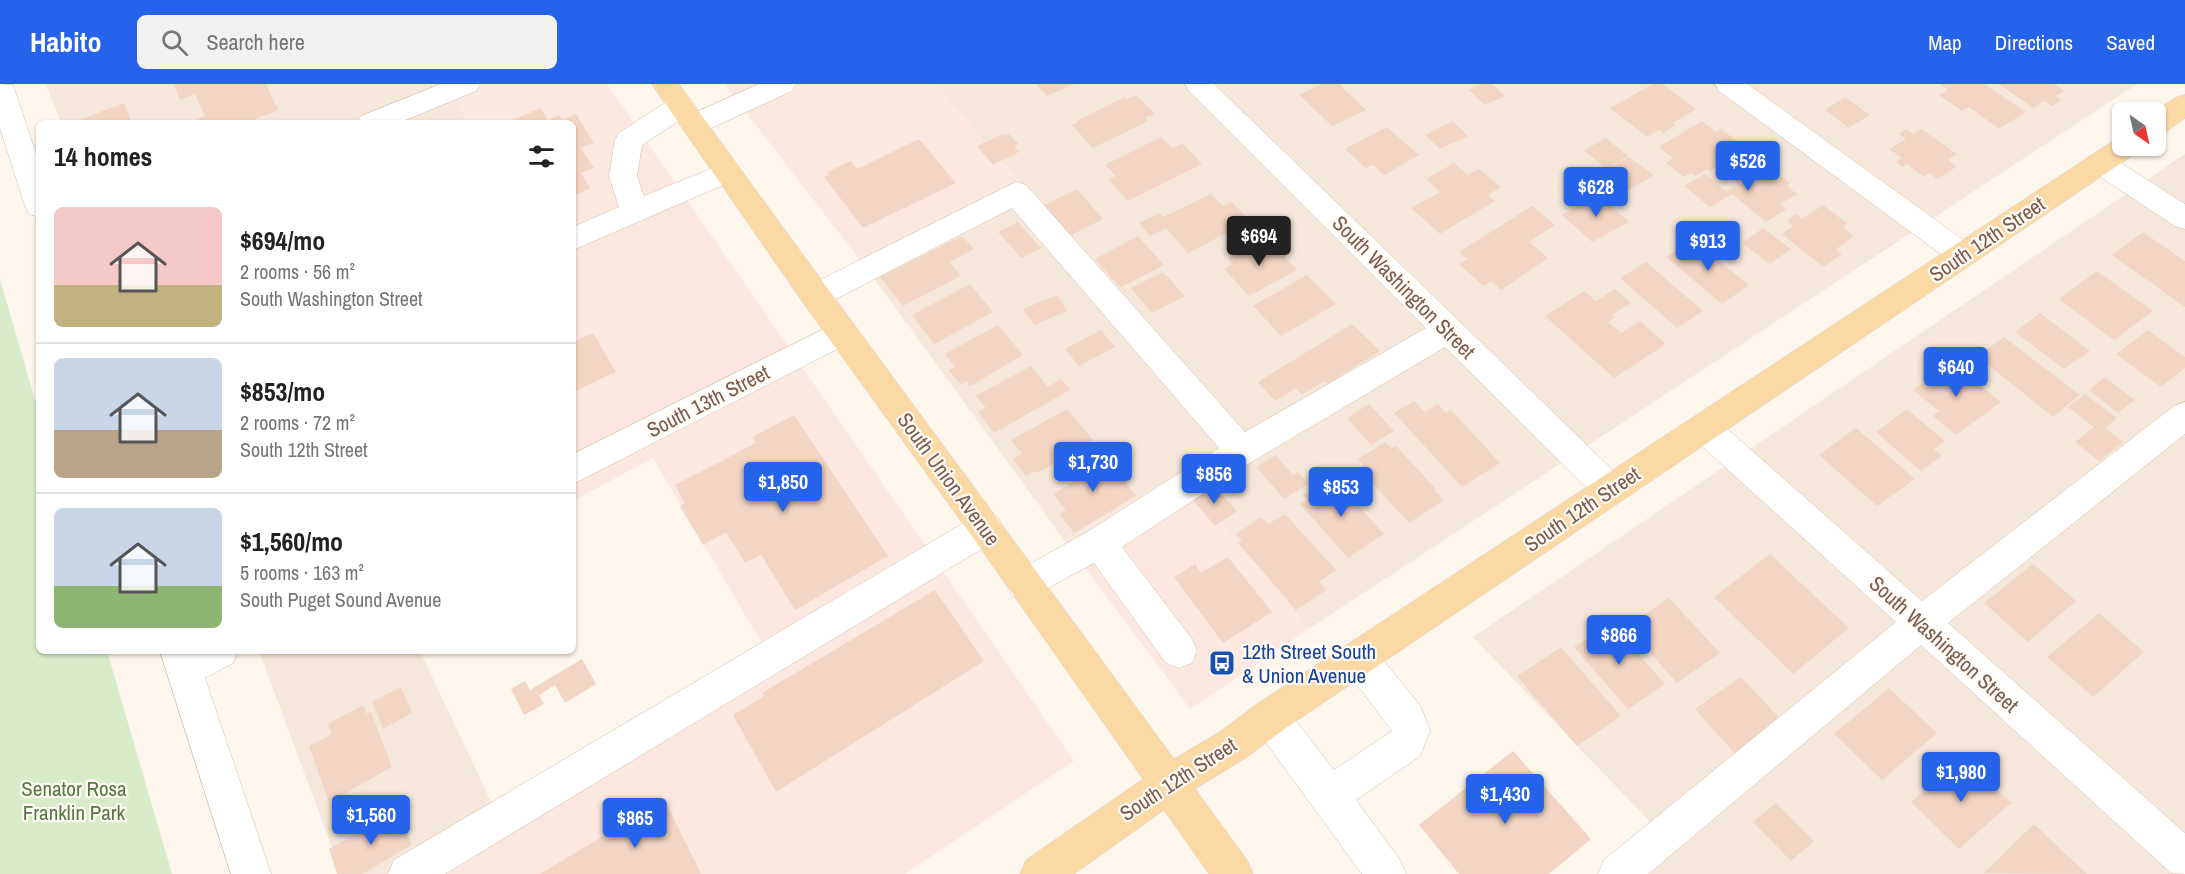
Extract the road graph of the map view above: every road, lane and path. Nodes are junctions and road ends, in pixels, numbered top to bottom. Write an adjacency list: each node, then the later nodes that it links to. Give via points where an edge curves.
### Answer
1 (467, 84): 9 (street)
2 (783, 84): 6 (street)
3 (1198, 84): 19 (street, South Washington Street)
4 (1728, 84): 17 (street)
5 (9, 87): 13 (street)
6 (680, 105): 12 (main road, South Union Avenue); 14 (street, via 629,140 623,176)
7 (2185, 105): 8 (main road)
8 (2166, 118)
9 (378, 120)
10 (2112, 155): 11 (main road, South 12th Street)
11 (2100, 163): 15 (street); 17 (main road, South 12th Street)
12 (727, 172): 14 (street); 18 (main road, South Union Avenue)
13 (36, 194)
14 (635, 210): 16 (street)
15 (2185, 218)
16 (576, 238)
17 (1963, 255): 22 (main road, South 12th Street)
18 (815, 296): 20 (main road, South Union Avenue); 23 (street, via 1016,192)
19 (1448, 330): 23 (street); 25 (street, South Washington Street)
20 (842, 332): 24 (street, South 13th Street); 26 (main road, South Union Avenue)
21 (2185, 415): 29 (street)
22 (1704, 428): 25 (main road, South 12th Street); 29 (street, South Washington Street)
23 (1241, 451): 27 (street)
24 (576, 468)
25 (1611, 490): 32 (main road, South 12th Street)
26 (986, 528): 28 (main road, South Union Avenue); 39 (street)
27 (1099, 543): 28 (street); 30 (street)
28 (1024, 585): 35 (main road, South Union Avenue)
29 (1920, 624): 37 (street, South Washington Street); 43 (street)
30 (1179, 651)
31 (207, 654): 33 (street)
32 (1359, 658): 34 (main road, South 12th Street); 36 (street, via 1408,720 1411,731 1407,743)
33 (181, 660): 38 (street)
34 (1270, 717): 35 (main road, South 12th Street); 36 (street)
35 (1170, 783): 40 (main road, South 12th Street); 41 (main road, South Union Avenue)
36 (1330, 795): 42 (street)
37 (2185, 859)
38 (250, 874)
39 (408, 874)
40 (1040, 874)
41 (1233, 874)
42 (1386, 874)
43 (1618, 874)

